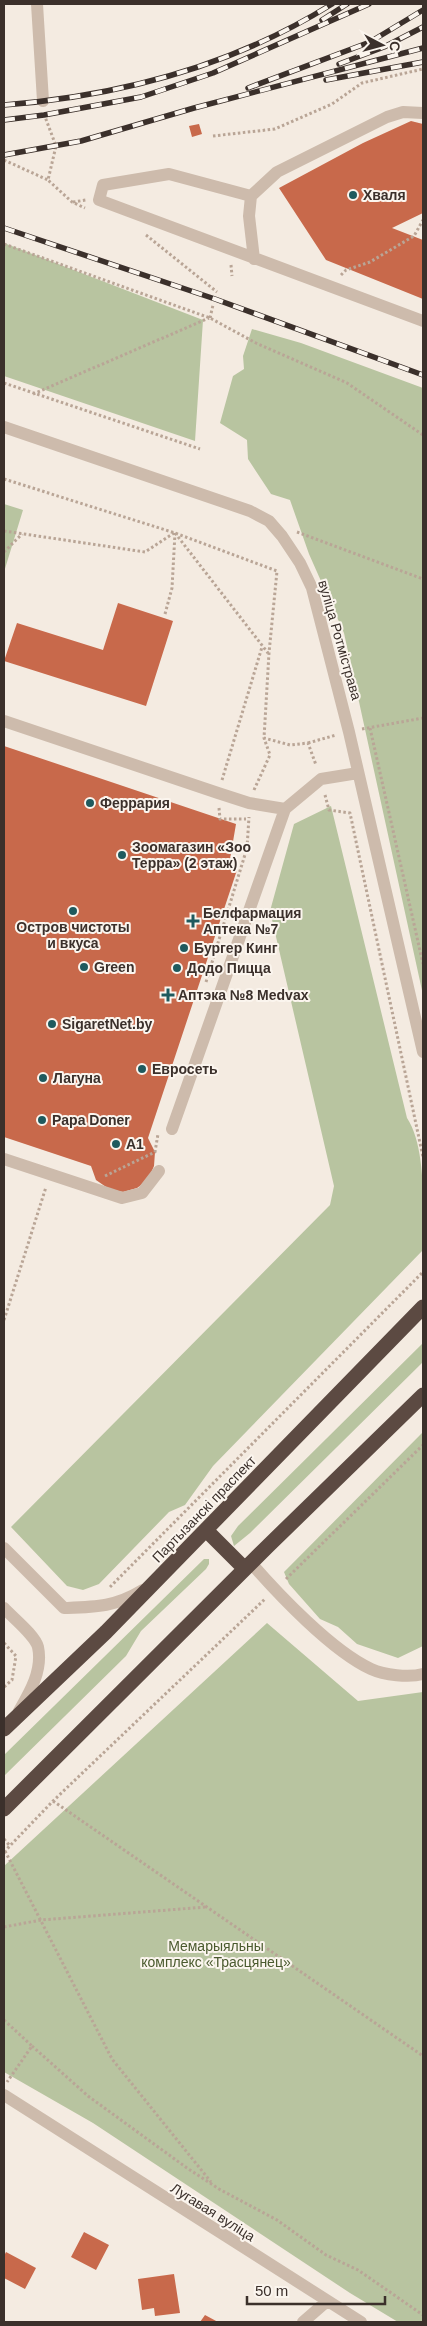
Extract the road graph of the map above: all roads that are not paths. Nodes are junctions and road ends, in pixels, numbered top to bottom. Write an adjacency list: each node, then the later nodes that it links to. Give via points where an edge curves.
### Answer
1 (37, 4): 2 (street)
2 (43, 101)
3 (423, 113): 4 (street, via 403,112 387,117 277,172)
4 (252, 196): 5 (street, via 249,216); 5 (street, via 169,174 103,184 99,200)
5 (254, 258): 6 (street)
6 (423, 321)
7 (4, 427): 9 (street, вуліца Ротмістрава, via 188,489 269,521 300,563 312,588)
8 (4, 721): 10 (street, via 249,803)
9 (358, 772): 10 (street, via 321,780); 11 (street, вуліца Ротмістрава)
10 (284, 809): 12 (street)
11 (423, 1052)
12 (172, 1129)
13 (4, 1158): 14 (street, via 122,1198 142,1193)
14 (159, 1171)
15 (423, 1307): 17 (highway, Партызанскі праспект)
16 (423, 1395): 19 (highway)
17 (206, 1530): 19 (highway); 20 (highway, Партызанскі праспект)
18 (4, 1548): 20 (street, via 64,1608 109,1606)
19 (248, 1566): 22 (street, via 332,1644 371,1669 392,1674); 24 (highway)
20 (154, 1583): 23 (highway, Партызанскі праспект)
21 (4, 1608): 23 (street, via 38,1647 32,1689)
22 (423, 1674)
23 (9, 1724)
24 (4, 1809)
25 (4, 2095): 26 (street, Лугавая вуліца)
26 (326, 2302): 27 (street); 28 (street, Лугавая вуліца)
27 (303, 2322)
28 (361, 2322)

